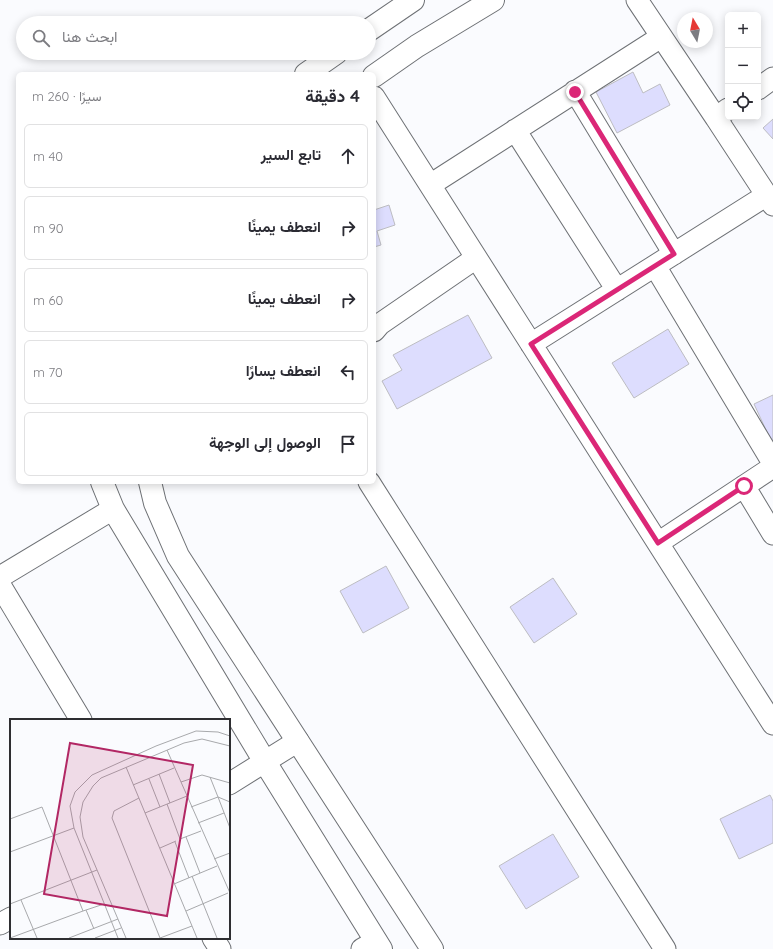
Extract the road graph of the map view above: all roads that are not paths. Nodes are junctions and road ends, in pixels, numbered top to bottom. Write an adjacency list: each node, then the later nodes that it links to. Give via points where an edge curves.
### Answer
1 (413, 0): 4 (street)
2 (494, 0): 8 (street, via 417,46)
3 (637, 0): 5 (street)
4 (376, 25)
5 (661, 37): 11 (street); 13 (street)
6 (326, 60): 7 (street)
7 (309, 72)
8 (376, 75)
9 (773, 78): 10 (street)
10 (761, 87)
11 (575, 92): 14 (street); 17 (street)
12 (376, 100): 15 (street)
13 (722, 113): 16 (street)
14 (515, 130): 15 (street); 20 (street)
15 (430, 185): 18 (street)
16 (770, 200): 17 (street)
17 (674, 254): 19 (street)
18 (476, 258): 21 (street); 22 (street)
19 (655, 266): 20 (street); 23 (street)
20 (617, 290): 22 (street)
21 (376, 328)
22 (531, 344): 31 (street)
23 (773, 464)
24 (773, 467): 28 (street)
25 (103, 484): 29 (street)
26 (150, 484): 36 (street, via 155,503 178,556)
27 (370, 484): 45 (street)
28 (744, 486): 30 (street); 31 (street)
29 (113, 509): 32 (street); 37 (street)
30 (773, 534)
31 (658, 543): 35 (street)
32 (0, 576)
33 (0, 585): 34 (street)
34 (81, 719)
35 (773, 724)
36 (298, 741): 37 (street); 44 (street)
37 (265, 762): 38 (street); 42 (street)
38 (230, 783)
39 (10, 919): 40 (street)
40 (0, 924)
41 (214, 939): 43 (street)
42 (373, 946)
43 (220, 949)
44 (432, 949)
45 (665, 949)

